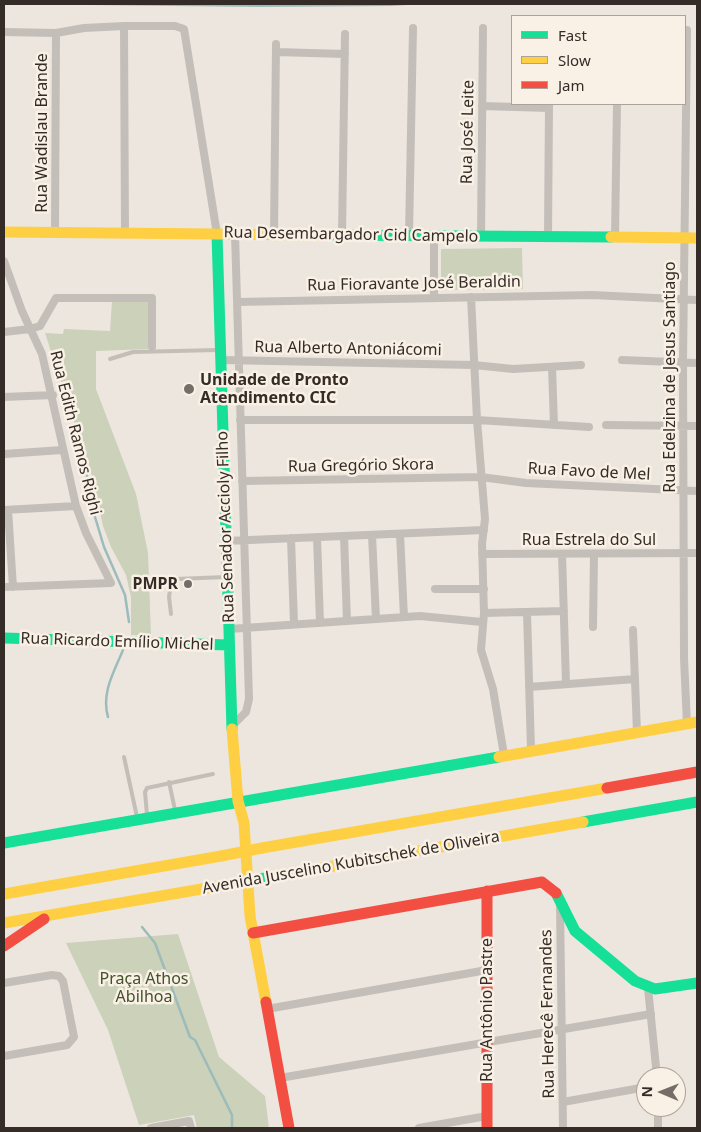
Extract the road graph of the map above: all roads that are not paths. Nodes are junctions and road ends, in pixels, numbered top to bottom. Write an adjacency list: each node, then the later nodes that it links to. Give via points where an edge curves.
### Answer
1 (124, 26): 6 (street); 16 (street); 17 (street, Rua Senador Accioly Filho, via 175,26 186,32)
2 (414, 28): 21 (street)
3 (483, 28): 12 (street, Rua José Leite)
4 (687, 30): 9 (street, Rua Edelzina de Jesus Santiago)
5 (4, 32): 6 (street)
6 (56, 33): 15 (street, Rua Wadislau Brande)
7 (345, 34): 8 (street)
8 (345, 54): 19 (street, via 276,48); 20 (street)
9 (686, 99)
10 (616, 105): 25 (street)
11 (686, 105): 26 (street, Rua Edelzina de Jesus Santiago)
12 (482, 106): 13 (street); 23 (street, Rua José Leite)
13 (549, 106): 24 (street)
14 (4, 232): 15 (main road, Rua Desembargador Cid Campelo)
15 (55, 232): 16 (main road, Rua Desembargador Cid Campelo)
16 (124, 233): 17 (main road, Rua Desembargador Cid Campelo)
17 (217, 234): 18 (main road, Rua Desembargador Cid Campelo); 37 (main road, Rua Senador Accioly Filho)
18 (235, 234): 19 (main road, Rua Desembargador Cid Campelo); 33 (street)
19 (274, 234): 20 (main road, Rua Desembargador Cid Campelo)
20 (342, 235): 21 (main road, Rua Desembargador Cid Campelo)
21 (409, 235): 22 (main road, Rua Desembargador Cid Campelo)
22 (434, 236): 23 (main road, Rua Desembargador Cid Campelo); 30 (street)
23 (481, 236): 24 (main road, Rua Desembargador Cid Campelo)
24 (548, 237): 25 (main road, Rua Desembargador Cid Campelo)
25 (615, 237): 26 (main road, Rua Desembargador Cid Campelo)
26 (684, 238): 27 (main road, Rua Desembargador Cid Campelo); 31 (street, Rua Edelzina de Jesus Santiago)
27 (697, 238)
28 (4, 261): 34 (street, Rua Edith Ramos Righi)
29 (471, 297): 30 (street, Rua Fioravante José Beraldin); 31 (street, Rua Fioravante José Beraldin, via 592,295); 43 (street)
30 (434, 298): 33 (street, Rua Fioravante José Beraldin)
31 (684, 300): 32 (street, Rua Fioravante José Beraldin); 41 (street, Rua Edelzina de Jesus Santiago)
32 (697, 300)
33 (237, 302): 40 (street)
34 (30, 329): 35 (street); 36 (street, via 43,321 56,298 152,298); 46 (street, Rua Edith Ramos Righi, via 42,354)
35 (4, 332)
36 (152, 347)
37 (220, 355): 38 (lane, via 133,352); 40 (street, Rua Alberto Antoniácomi); 70 (main road, Rua Senador Accioly Filho)
38 (110, 359)
39 (622, 360): 41 (street)
40 (238, 361): 43 (street, Rua Alberto Antoniácomi); 48 (street)
41 (683, 362): 42 (street); 52 (street, Rua Edelzina de Jesus Santiago)
42 (697, 363)
43 (474, 365): 45 (street, Rua Alberto Antoniácomi, via 512,369); 49 (street)
44 (581, 365): 45 (street, Rua Alberto Antoniácomi)
45 (552, 367): 50 (street)
46 (53, 395): 47 (street); 55 (street, Rua Edith Ramos Righi)
47 (4, 397)
48 (240, 420): 49 (street); 58 (street)
49 (477, 420): 50 (street); 57 (street)
50 (554, 425): 54 (street)
51 (606, 425): 52 (street)
52 (683, 426): 53 (street); 59 (street, Rua Edelzina de Jesus Santiago)
53 (697, 426)
54 (589, 427)
55 (62, 450): 56 (street); 61 (street, Rua Edith Ramos Righi)
56 (4, 454)
57 (481, 477): 58 (street, Rua Gregório Skora); 59 (street, Rua Favo de Mel, via 526,483); 63 (street)
58 (242, 481): 69 (street)
59 (683, 490): 60 (street, Rua Favo de Mel); 71 (street, Rua Edelzina de Jesus Santiago)
60 (697, 490)
61 (76, 506): 62 (street); 78 (street, Rua Edith Ramos Righi, via 111,584)
62 (6, 510): 78 (street)
63 (484, 530): 64 (street); 73 (street)
64 (400, 534): 65 (street); 85 (street)
65 (372, 535): 66 (street); 86 (street)
66 (344, 536): 67 (street); 87 (street)
67 (317, 537): 68 (street); 88 (street)
68 (291, 538): 69 (street); 90 (street)
69 (244, 540): 70 (street); 91 (street)
70 (226, 541): 76 (main road, Rua Senador Accioly Filho)
71 (684, 553): 72 (street, Rua Estrela do Sul); 75 (street, Rua Estrela do Sul); 100 (street, Rua Edelzina de Jesus Santiago)
72 (697, 553)
73 (482, 554): 74 (street, Rua Estrela do Sul); 80 (street)
74 (562, 554): 75 (street, Rua Estrela do Sul); 81 (street)
75 (594, 554): 92 (street)
76 (227, 577): 84 (lane, via 176,579 171,583 169,597); 93 (main road, Rua Senador Accioly Filho)
77 (4, 587): 78 (street)
78 (12, 587)
79 (435, 589): 80 (street)
80 (484, 589): 83 (street)
81 (564, 611): 82 (street); 98 (street)
82 (527, 612): 83 (street); 99 (street)
83 (484, 613): 89 (street)
84 (171, 614)
85 (404, 617): 86 (street); 89 (street)
86 (376, 619): 87 (street)
87 (347, 621): 88 (street)
88 (320, 622): 90 (street)
89 (482, 622): 104 (street, via 482,655 493,689)
90 (294, 624): 91 (street)
91 (246, 627): 93 (street); 101 (street, via 248,707)
92 (593, 627)
93 (229, 628): 96 (main road, Rua Senador Accioly Filho)
94 (633, 630): 97 (street)
95 (4, 638): 96 (main road, Rua Ricardo Emílio Michel)
96 (230, 645): 101 (main road, Rua Senador Accioly Filho)
97 (635, 679): 98 (street); 102 (street)
98 (566, 684): 99 (street)
99 (529, 687): 103 (street)
100 (692, 723): 102 (main road)
101 (232, 726): 109 (main road, Rua Senador Accioly Filho)
102 (637, 732): 103 (main road)
103 (531, 750): 104 (main road)
104 (504, 755): 109 (main road)
105 (124, 757): 112 (lane)
106 (697, 772): 115 (main road, Avenida Juscelino Kubitschek de Oliveira, bridge)
107 (212, 774): 108 (lane)
108 (169, 782): 111 (lane); 112 (lane, via 147,788)
109 (238, 801): 111 (main road); 119 (main road, Rua Senador Accioly Filho, via 244,823)
110 (697, 802): 117 (main road, Avenida Juscelino Kubitschek de Oliveira, bridge)
111 (176, 812): 112 (main road)
112 (142, 818): 113 (main road)
113 (4, 844)
114 (487, 891): 116 (main road, via 542,882 552,888); 119 (main road); 121 (main road, Rua Antônio Pastre)
115 (4, 894)
116 (560, 900): 124 (main road, via 571,925 583,939); 127 (street, Rua Herecê Fernandes)
117 (52, 915): 118 (main road, Avenida Juscelino Kubitschek de Oliveira); 120 (main road)
118 (4, 923)
119 (253, 933): 125 (main road, Rua Senador Accioly Filho)
120 (4, 946)
121 (487, 970): 125 (street); 128 (main road, Rua Antônio Pastre)
122 (4, 983): 129 (street, via 59,976 63,981 74,1032 74,1040 67,1045)
123 (697, 983): 124 (main road)
124 (648, 988): 126 (street)
125 (267, 1009): 131 (main road, Rua Senador Accioly Filho)
126 (651, 1014): 127 (street); 130 (street)
127 (562, 1029): 128 (street); 133 (street, Rua Herecê Fernandes)
128 (486, 1042): 131 (street); 134 (main road, Rua Antônio Pastre)
129 (4, 1056)
130 (656, 1067)
131 (280, 1078): 137 (main road, Rua Senador Accioly Filho)
132 (636, 1089): 133 (street)
133 (563, 1102): 140 (street, Rua Herecê Fernandes)
134 (487, 1116): 138 (street); 139 (main road, Rua Antônio Pastre)
135 (190, 1125): 136 (street)
136 (151, 1128)
137 (289, 1128)
138 (419, 1128)
139 (487, 1128)
140 (563, 1128)

